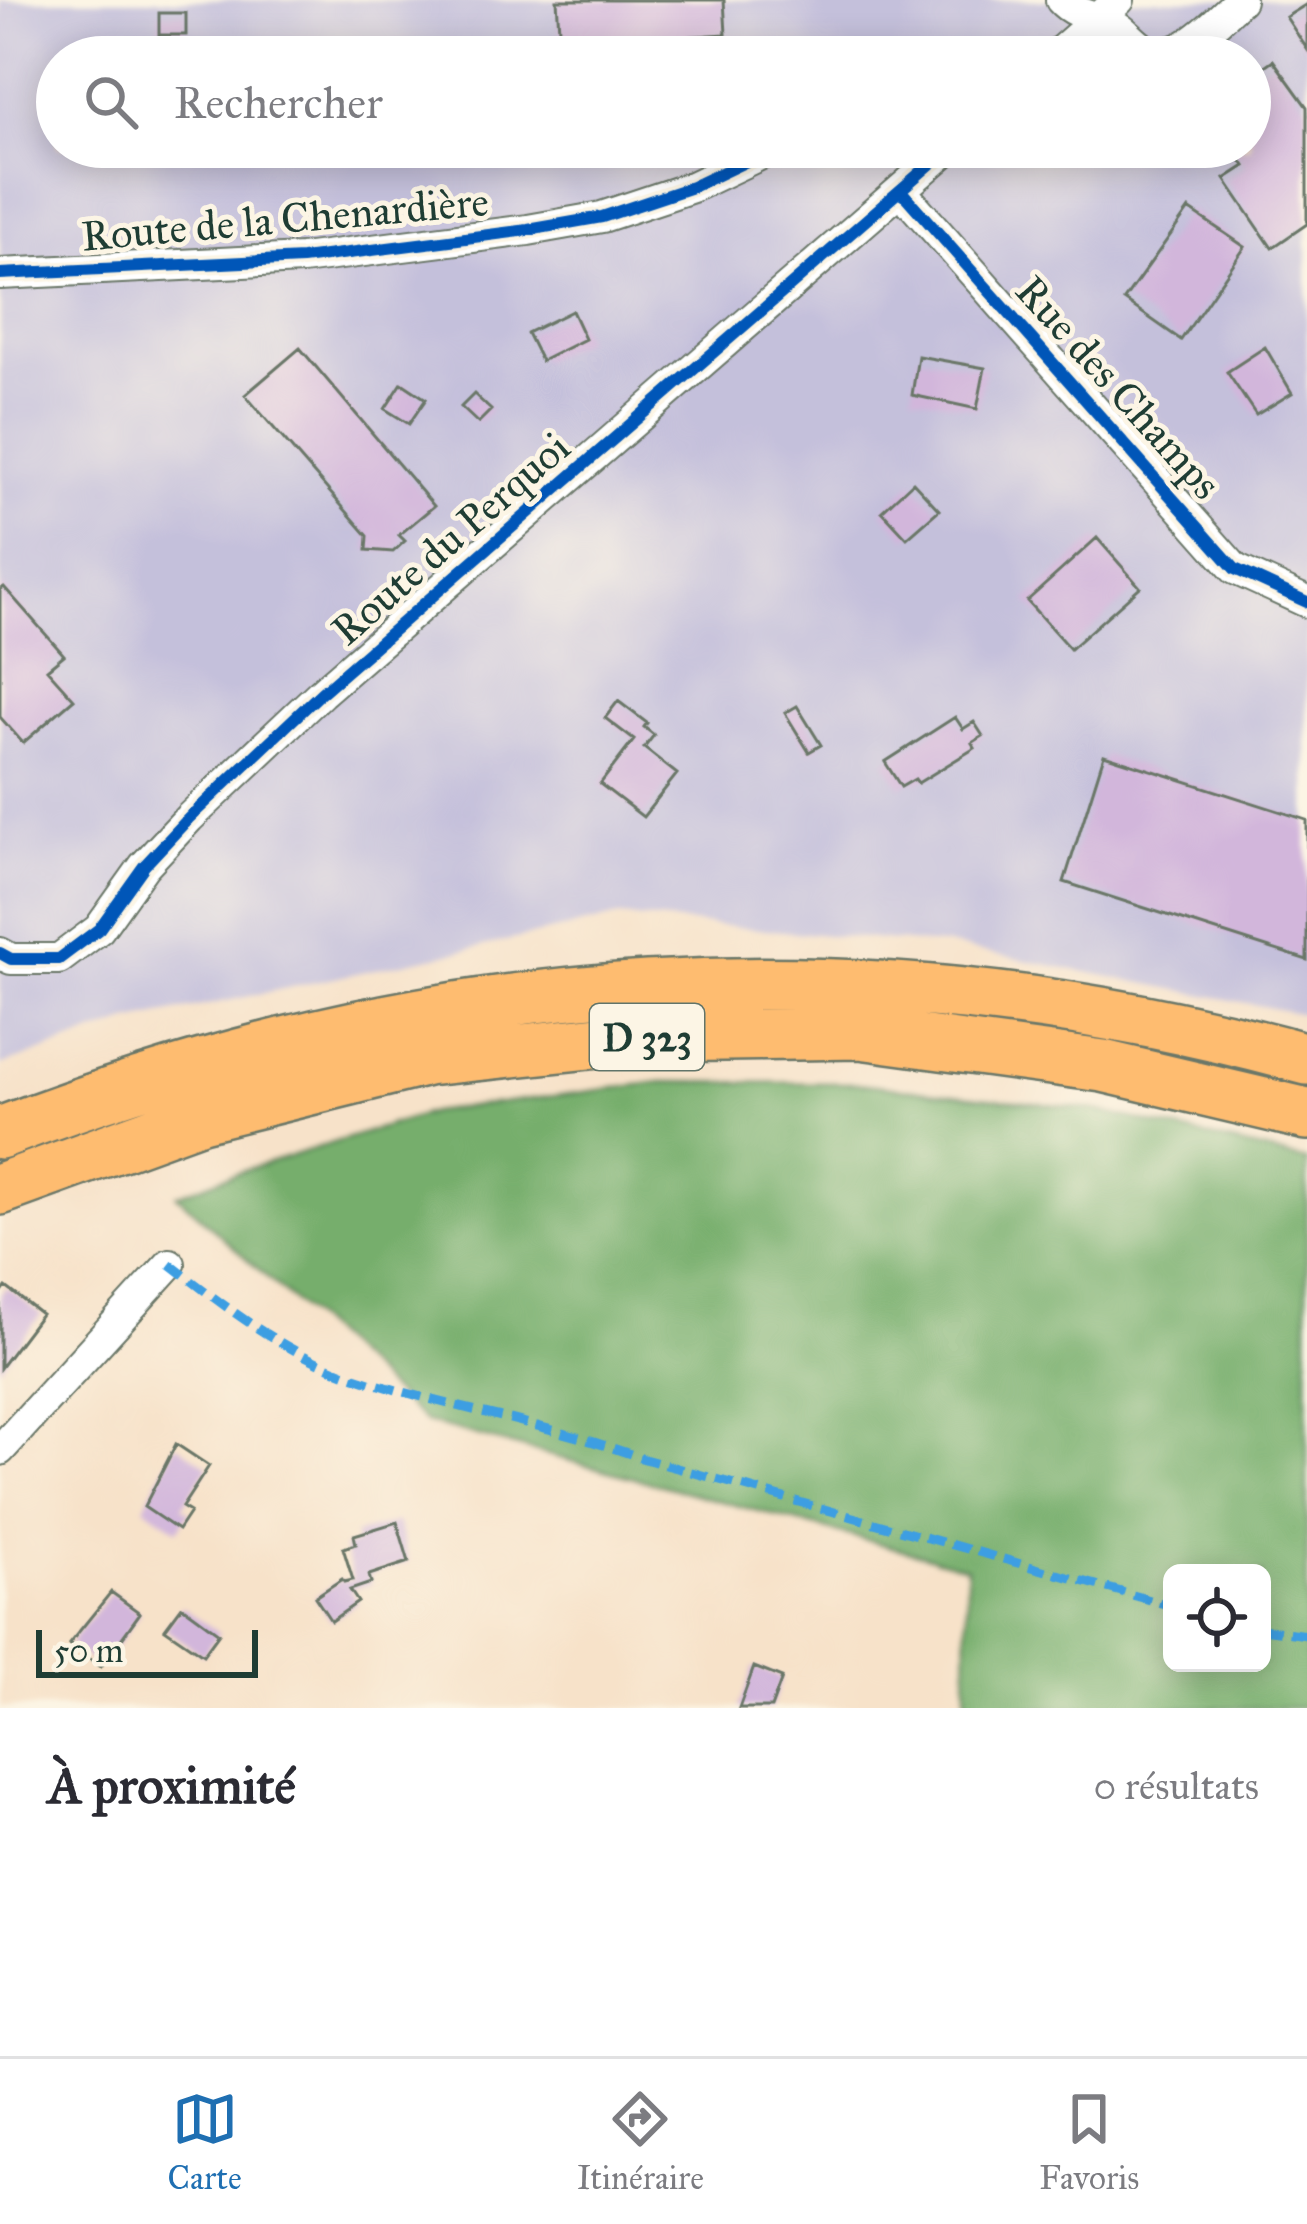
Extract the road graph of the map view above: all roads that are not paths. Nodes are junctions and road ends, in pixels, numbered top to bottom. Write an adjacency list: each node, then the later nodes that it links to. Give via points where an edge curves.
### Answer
1 (1061, 0): 3 (street, via 1070,10)
2 (1240, 0): 6 (street)
3 (1109, 9): 4 (street); 5 (street)
4 (1078, 36)
5 (1130, 36)
6 (1195, 36)
7 (729, 168): 10 (street, Route de la Chenardière, via 602,217 528,230 302,259)
8 (921, 168): 9 (street, Route du Perquoi)
9 (901, 190): 11 (street, Rue des Champs, via 1235,569); 12 (street, Route du Perquoi, via 321,693 189,818 99,929 59,959)
10 (0, 274)
11 (1307, 602)
12 (0, 953)
13 (1307, 1059): 15 (highway, D 323, via 1027,1001 809,983 678,983 462,1006 309,1034)
14 (1307, 1114): 16 (highway, D 323, via 1103,1066 860,1033 657,1036 427,1060 201,1116)
15 (0, 1133)
16 (0, 1189)
17 (170, 1264): 18 (street)
18 (0, 1450)

